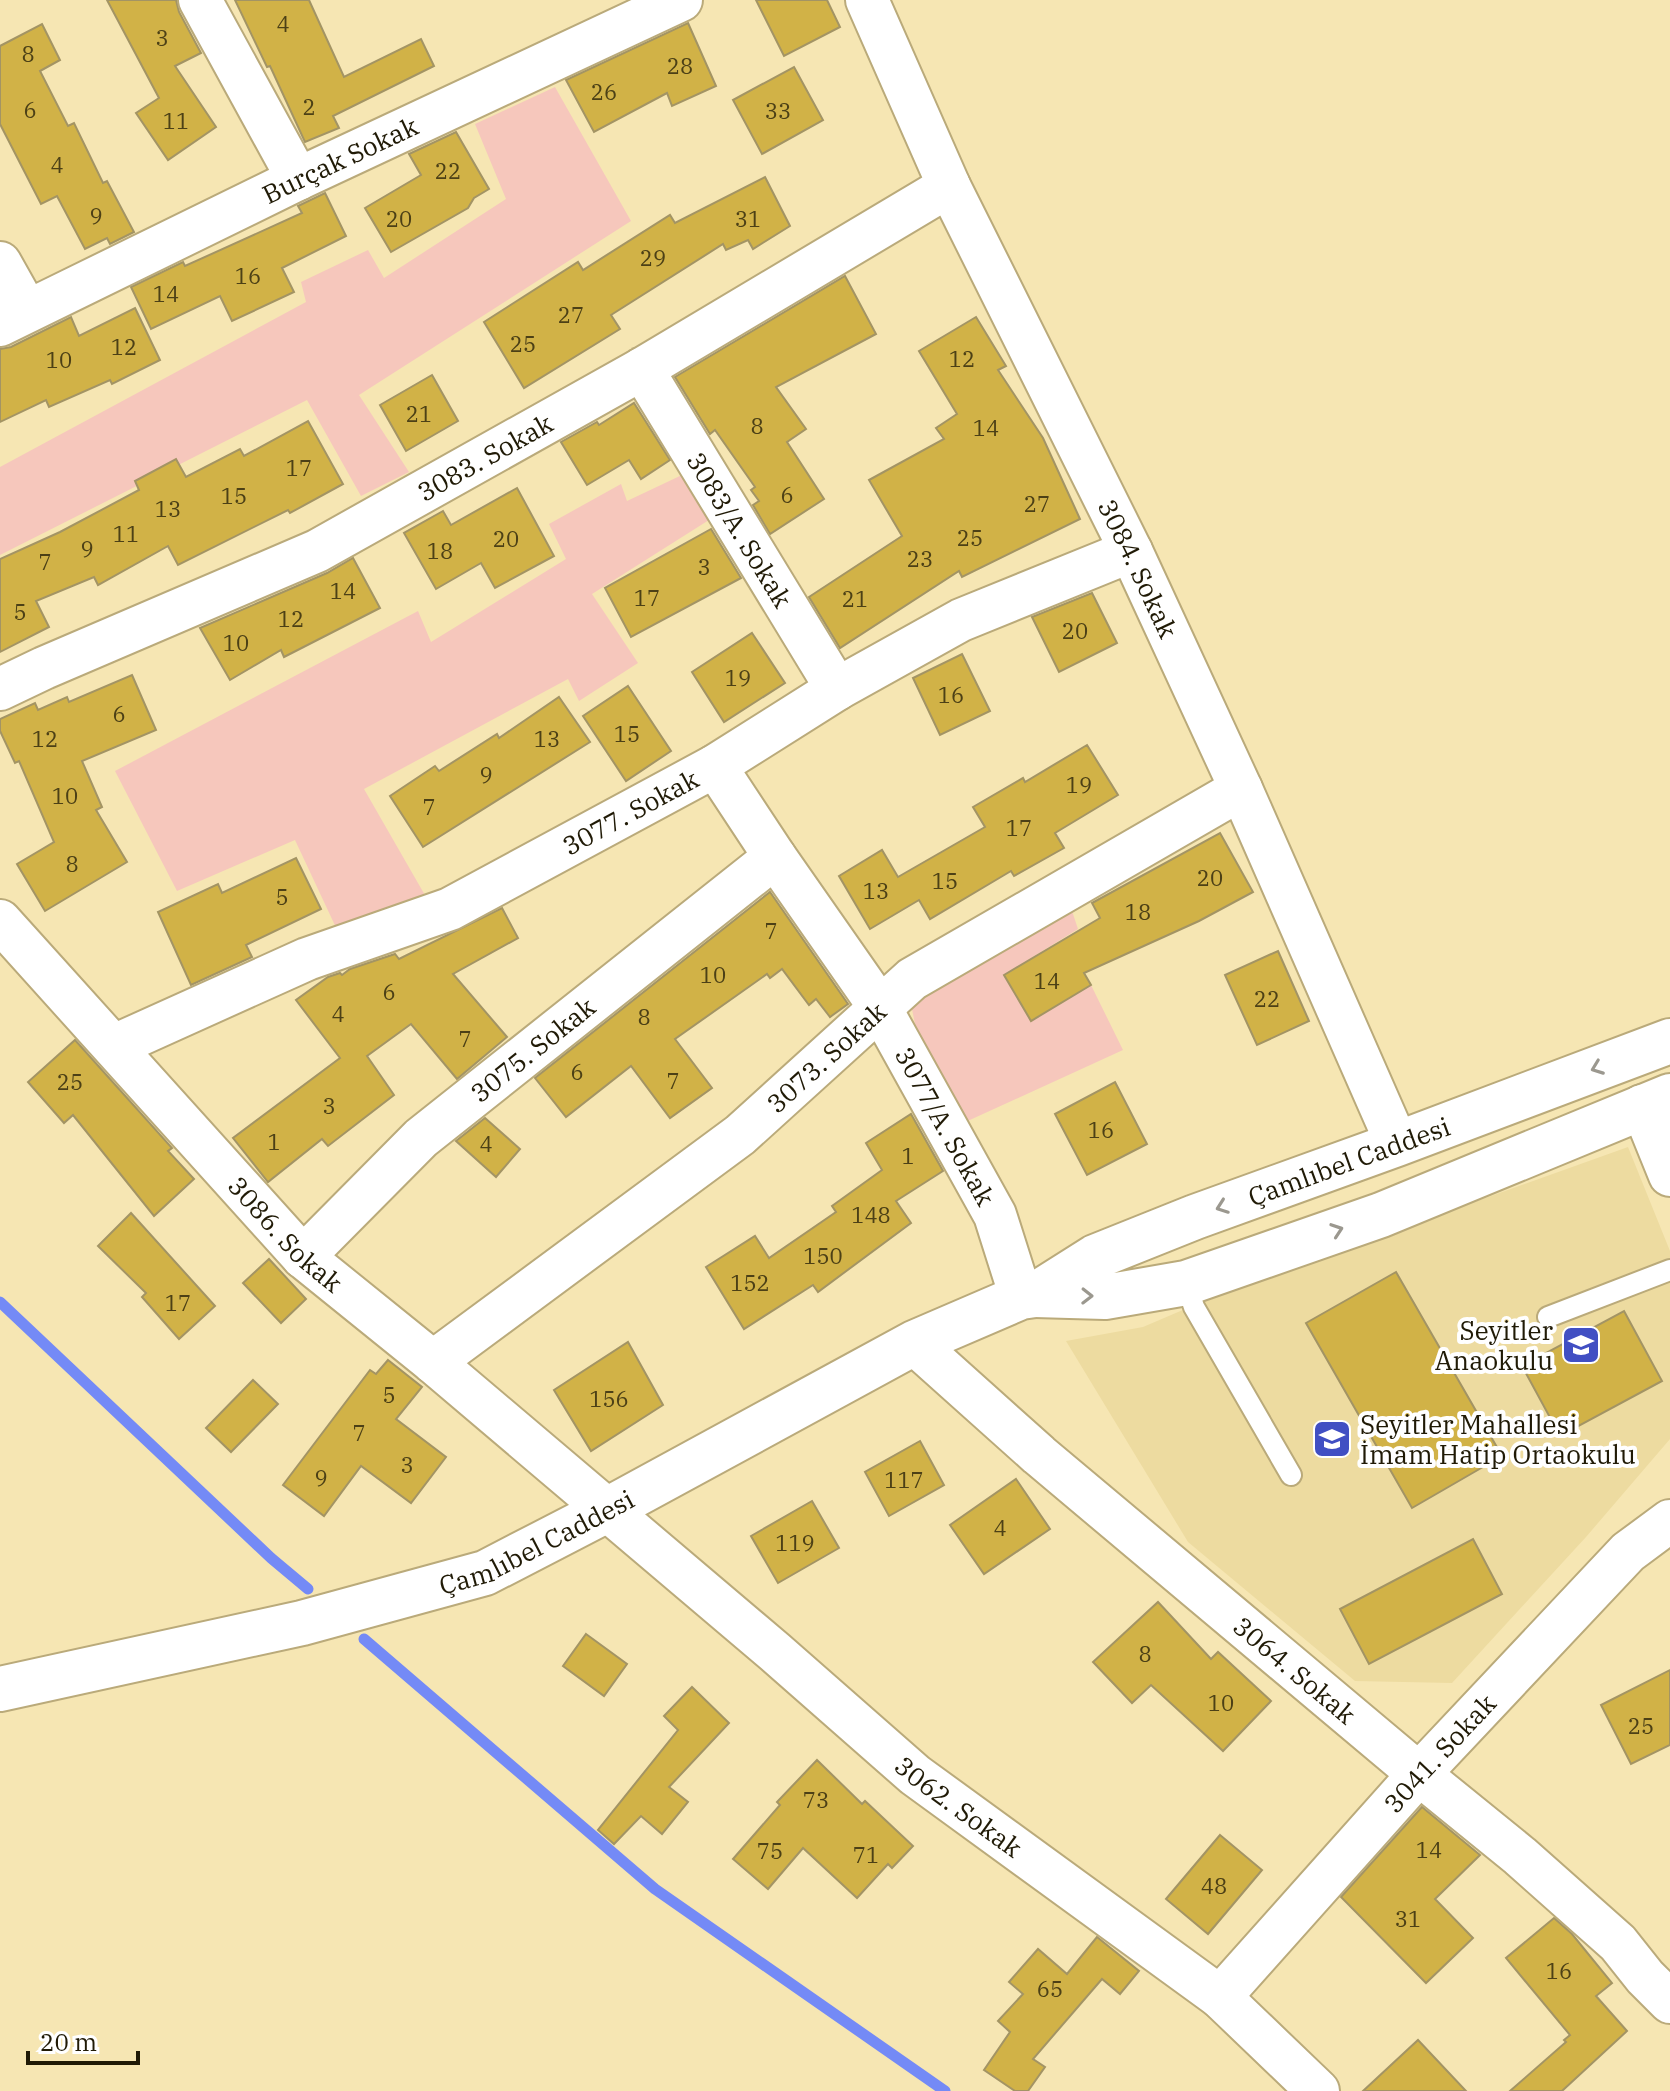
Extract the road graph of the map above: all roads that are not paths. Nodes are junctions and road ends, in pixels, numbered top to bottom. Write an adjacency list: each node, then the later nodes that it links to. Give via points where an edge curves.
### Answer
1 (200, 0): 4 (street)
2 (681, 0): 4 (street, Burçak Sokak)
3 (867, 0): 5 (street, 3084. Sokak)
4 (298, 179): 7 (street, Burçak Sokak)
5 (949, 186): 8 (street, 3083. Sokak); 9 (street, 3084. Sokak)
6 (0, 263): 7 (street)
7 (13, 318)
8 (642, 369): 10 (street, 3083. Sokak, via 317,551); 11 (street, 3083/A. Sokak)
9 (1131, 551): 11 (street, 3077. Sokak, via 961,620); 13 (street, 3084. Sokak)
10 (0, 689)
11 (837, 689): 12 (street, 3077. Sokak)
12 (715, 766): 14 (street, 3077/A. Sokak); 18 (street, 3077. Sokak, via 450,909 307,959)
13 (1241, 789): 16 (street, 3073. Sokak, via 912,979); 20 (street, 3084. Sokak)
14 (775, 857): 16 (street, 3077/A. Sokak); 22 (street, 3075. Sokak, via 421,1138)
15 (0, 921): 18 (street, 3086. Sokak)
16 (879, 1006): 25 (street, 3077/A. Sokak, via 995,1215); 28 (street, 3073. Sokak, via 740,1135)
17 (1670, 1041): 20 (street, Çamlıbel Caddesi, one-way to 20)
18 (114, 1046): 22 (street, 3086. Sokak)
19 (1656, 1101): 21 (street); 24 (street, Çamlıbel Caddesi, one-way to 19, via 1381,1215)
20 (1397, 1144): 25 (street, Çamlıbel Caddesi, one-way to 25, via 1095,1257)
21 (1670, 1175)
22 (303, 1257): 28 (street, 3086. Sokak)
23 (1670, 1270): 26 (lane)
24 (1186, 1283): 25 (street, Çamlıbel Caddesi, one-way to 24, via 1105,1297); 29 (lane, via 1194,1307)
25 (1028, 1296): 27 (street, Çamlıbel Caddesi)
26 (1548, 1317)
27 (914, 1343): 30 (street, Çamlıbel Caddesi); 33 (street, 3064. Sokak, via 1039,1455)
28 (433, 1362): 30 (street, 3086. Sokak)
29 (1291, 1475)
30 (607, 1510): 32 (street, Çamlıbel Caddesi, via 485,1573 302,1623); 34 (street, 3062. Sokak, via 915,1775)
31 (1670, 1521): 33 (street, 3041. Sokak, via 1628,1552)
32 (0, 1689)
33 (1419, 1774): 34 (street, 3041. Sokak); 35 (street, 3064. Sokak, via 1618,1943)
34 (1220, 1997): 36 (street, 3062. Sokak)
35 (1670, 2002)
36 (1318, 2091)

